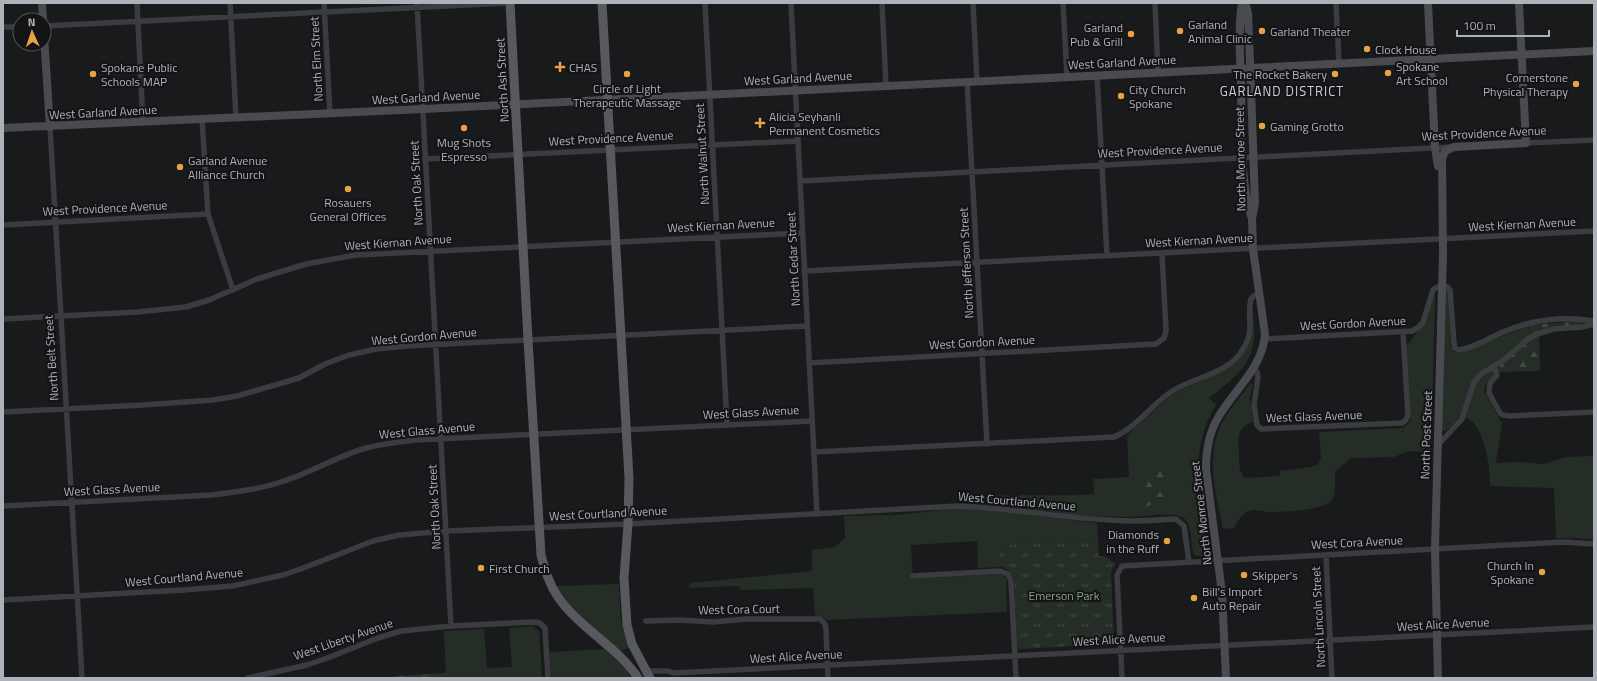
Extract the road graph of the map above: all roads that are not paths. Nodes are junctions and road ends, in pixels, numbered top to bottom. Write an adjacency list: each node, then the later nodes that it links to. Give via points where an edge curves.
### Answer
1 (137, 3): 19 (street)
2 (230, 3): 18 (street)
3 (324, 3): 17 (street, North Elm Street)
4 (509, 3): 16 (street); 37 (main road, North Ash Street)
5 (602, 3): 36 (main road)
6 (705, 3): 35 (street, North Walnut Street)
7 (791, 3): 34 (street, North Cedar Street)
8 (882, 3): 33 (street)
9 (973, 3): 31 (street)
10 (1063, 3): 30 (street)
11 (1154, 3): 28 (street)
12 (1244, 3): 26 (street, North Monroe Street, via 1240,13); 27 (street, North Monroe Street, via 1248,13)
13 (1336, 3): 25 (street)
14 (1428, 3): 24 (street, North Post Street)
15 (1518, 3): 23 (street)
16 (417, 5): 17 (street); 38 (street, North Oak Street)
17 (324, 11): 18 (street); 39 (street, North Elm Street)
18 (231, 16): 19 (street); 40 (street)
19 (138, 22): 20 (street); 42 (street)
20 (52, 26)
21 (1594, 51): 23 (street, West Garland Avenue)
22 (45, 52): 43 (street, North Belt Street)
23 (1521, 54): 24 (street, West Garland Avenue); 47 (street)
24 (1431, 59): 25 (street, West Garland Avenue); 50 (street, North Post Street)
25 (1339, 63): 27 (street, West Garland Avenue)
26 (1241, 68): 27 (street, West Garland Avenue); 28 (street, West Garland Avenue); 53 (street, North Monroe Street)
27 (1250, 68): 54 (street, North Monroe Street)
28 (1158, 72): 29 (street, West Garland Avenue)
29 (1098, 75): 30 (street, West Garland Avenue); 56 (street)
30 (1067, 77): 31 (street, West Garland Avenue)
31 (977, 81): 32 (street, West Garland Avenue)
32 (967, 82): 33 (street, West Garland Avenue); 57 (street, North Jefferson Street)
33 (886, 86): 34 (street, West Garland Avenue)
34 (795, 90): 35 (street, West Garland Avenue); 46 (street, North Cedar Street)
35 (710, 95): 36 (street, West Garland Avenue); 48 (street, North Walnut Street)
36 (608, 100): 37 (street, West Garland Avenue); 51 (main road)
37 (515, 104): 38 (street, West Garland Avenue); 52 (main road, North Ash Street)
38 (423, 109): 39 (street, West Garland Avenue); 55 (street, North Oak Street)
39 (330, 114): 40 (street, West Garland Avenue)
40 (236, 117): 41 (street, West Garland Avenue)
41 (202, 119): 42 (street, West Garland Avenue); 60 (street)
42 (143, 122): 43 (street, West Garland Avenue)
43 (50, 126): 44 (street, West Garland Avenue); 62 (street, North Belt Street)
44 (3, 128)
45 (1594, 140): 47 (street, West Providence Avenue)
46 (797, 141): 48 (street, West Providence Avenue); 58 (street, North Cedar Street)
47 (1526, 143): 49 (street, West Providence Avenue)
48 (713, 145): 51 (street, West Providence Avenue); 66 (street, North Walnut Street)
49 (1454, 147): 50 (street, West Providence Avenue); 59 (street, North Post Street, via 1445,151 1442,159)
50 (1435, 148): 54 (street, West Providence Avenue); 59 (street, North Post Street)
51 (611, 150): 52 (street, West Providence Avenue); 68 (main road)
52 (518, 155): 55 (street, West Providence Avenue); 69 (main road, North Ash Street)
53 (1243, 157): 54 (street, West Providence Avenue); 56 (street, West Providence Avenue); 61 (street, North Monroe Street, via 1247,203)
54 (1253, 157): 61 (street, North Monroe Street, via 1255,203)
55 (425, 159): 71 (street, North Oak Street)
56 (1102, 165): 57 (street, West Providence Avenue); 73 (street)
57 (973, 172): 58 (street, West Providence Avenue); 74 (street, North Jefferson Street)
58 (800, 182): 65 (street, North Cedar Street)
59 (1441, 193): 67 (street, North Post Street)
60 (208, 214): 62 (street, West Providence Avenue); 77 (street)
61 (1252, 219): 70 (street, North Monroe Street)
62 (55, 223): 63 (street, West Providence Avenue); 79 (street, North Belt Street)
63 (3, 225)
64 (1594, 231): 67 (street, West Kiernan Avenue)
65 (802, 233): 66 (street, West Kiernan Avenue); 75 (street, North Cedar Street)
66 (718, 237): 68 (street, West Kiernan Avenue); 83 (street, North Walnut Street)
67 (1443, 239): 70 (street, West Kiernan Avenue); 76 (street, North Post Street)
68 (616, 242): 69 (street, West Kiernan Avenue); 85 (main road)
69 (523, 246): 71 (street, West Kiernan Avenue); 87 (main road, North Ash Street)
70 (1253, 248): 72 (street, West Kiernan Avenue); 78 (street, North Monroe Street)
71 (430, 250): 77 (street, West Kiernan Avenue, via 331,258 257,279); 88 (street, North Oak Street)
72 (1162, 253): 73 (street, West Kiernan Avenue); 89 (street, West Gordon Avenue, via 1166,331 1164,338 1156,344)
73 (1107, 255): 74 (street, West Kiernan Avenue)
74 (977, 262): 75 (street, West Kiernan Avenue); 89 (street, North Jefferson Street)
75 (804, 271): 82 (street, North Cedar Street)
76 (1442, 285): 81 (street, via 1451,291 1454,344 1459,350 1524,324 1582,319); 84 (street, West Gordon Avenue, via 1433,290 1419,327); 103 (street, North Post Street)
77 (233, 290): 79 (street, West Kiernan Avenue, via 186,307)
78 (1258, 295): 86 (street, North Monroe Street, via 1264,324); 102 (street, via 1250,300 1250,335 1235,360 1173,390 1124,433 1103,438)
79 (60, 316): 80 (street, West Kiernan Avenue); 93 (street, North Belt Street)
80 (3, 319)
81 (1594, 322): 91 (street, via 1582,327 1537,334)
82 (807, 326): 83 (street, West Gordon Avenue); 90 (street, North Cedar Street)
83 (723, 331): 85 (street, West Gordon Avenue); 98 (street, North Walnut Street)
84 (1403, 332): 86 (street, West Gordon Avenue); 96 (street, North Post Street)
85 (621, 335): 87 (street, West Gordon Avenue); 99 (main road)
86 (1264, 339): 92 (street, North Monroe Street, via 1260,356)
87 (528, 340): 88 (street, West Gordon Avenue); 100 (main road, North Ash Street)
88 (436, 344): 93 (street, West Gordon Avenue, via 376,349 349,355 299,378 237,396 213,400); 101 (street, North Oak Street)
89 (982, 353): 90 (street, West Gordon Avenue); 102 (street, North Jefferson Street)
90 (809, 363): 97 (street, North Cedar Street)
91 (1494, 366): 95 (street, via 1497,375 1490,383 1489,390 1503,416); 103 (street, via 1476,379 1462,419)
92 (1253, 369): 96 (street, West Glass Avenue, via 1258,377 1254,405 1258,428 1265,430 1400,423); 114 (street, North Monroe Street, via 1219,415 1208,444 1206,469)
93 (66, 409): 94 (street, West Gordon Avenue); 105 (street, North Belt Street)
94 (3, 412)
95 (1594, 412)
96 (1407, 419)
97 (812, 421): 98 (street, West Glass Avenue); 104 (street, North Cedar Street)
98 (728, 424): 99 (street, West Glass Avenue)
99 (626, 429): 100 (street, West Glass Avenue); 108 (main road)
100 (534, 433): 101 (street, West Glass Avenue); 109 (main road, North Ash Street)
101 (442, 438): 105 (street, West Glass Avenue, via 366,448 282,482 235,492); 110 (street, North Oak Street)
102 (987, 444): 104 (street)
103 (1438, 446): 112 (street, North Post Street)
104 (814, 452): 107 (street, North Cedar Street)
105 (71, 503): 106 (street, West Glass Avenue); 117 (street, North Belt Street)
106 (3, 506)
107 (817, 514): 108 (street, West Courtland Avenue); 115 (street, West Courtland Avenue, via 958,506 1079,518 1130,521 1173,519 1184,526)
108 (628, 524): 109 (street, West Courtland Avenue); 128 (main road, via 624,578 627,625 632,644)
109 (538, 528): 110 (street, West Courtland Avenue); 133 (main road, North Ash Street, via 541,555 558,597 577,619 624,660)
110 (447, 531): 117 (street, West Courtland Avenue, via 399,535 373,541 283,575 233,586); 120 (street, North Oak Street)
111 (1594, 544): 112 (street, West Cora Avenue, via 1564,542)
112 (1435, 548): 113 (street, West Cora Avenue); 122 (street, North Post Street)
113 (1326, 555): 114 (street, West Cora Avenue); 123 (street, North Lincoln Street)
114 (1219, 561): 115 (street, West Cora Avenue); 124 (street, North Monroe Street)
115 (1189, 562): 125 (street, West Cora Avenue, via 1122,566 1117,575)
116 (913, 576): 126 (street, via 1000,571 1008,574 1011,581)
117 (77, 596): 118 (street, West Courtland Avenue); 130 (street, North Belt Street)
118 (3, 600)
119 (646, 621): 127 (street, West Cora Court, via 820,619 826,630)
120 (451, 626): 131 (street, West Liberty Avenue, via 401,631 312,663); 132 (street, West Liberty Avenue, via 533,622 542,624)
121 (1594, 626): 122 (street, West Alice Avenue)
122 (1436, 635): 123 (street, West Alice Avenue); 139 (street, North Post Street)
123 (1331, 640): 124 (street, West Alice Avenue); 138 (street, North Lincoln Street)
124 (1225, 645): 125 (street, West Alice Avenue); 137 (street, North Monroe Street)
125 (1120, 650): 126 (street, West Alice Avenue); 136 (street)
126 (1015, 655): 127 (street, West Alice Avenue); 135 (street)
127 (827, 665): 129 (street, West Alice Avenue); 134 (street)
128 (648, 675): 129 (street, West Alice Avenue, via 668,671)
129 (673, 676)
130 (82, 678)
131 (248, 678)
132 (548, 678)
133 (638, 678)
134 (828, 678)
135 (1016, 678)
136 (1122, 678)
137 (1226, 678)
138 (1332, 678)
139 (1438, 678)

